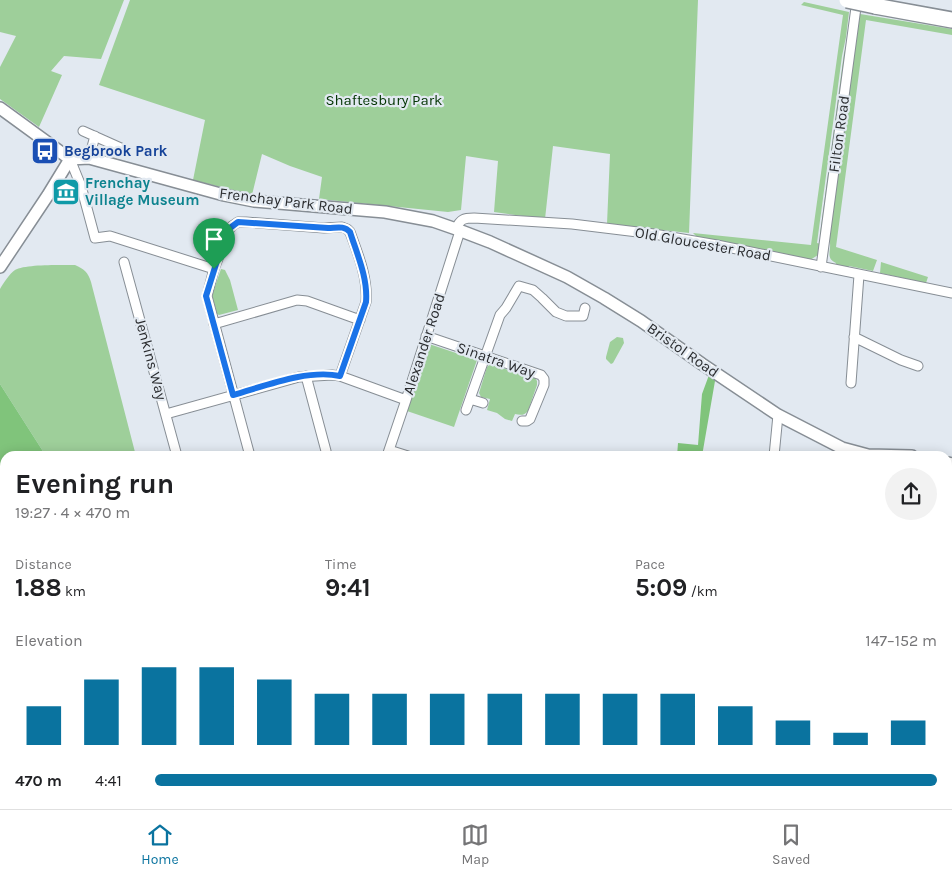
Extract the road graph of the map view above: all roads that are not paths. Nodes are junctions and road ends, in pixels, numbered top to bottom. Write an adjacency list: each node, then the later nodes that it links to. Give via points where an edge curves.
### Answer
1 (847, 0): 3 (highway, bridge)
2 (857, 0): 13 (street, Filton Road)
3 (952, 20)
4 (0, 108): 9 (main road)
5 (83, 131): 6 (street)
6 (95, 136): 7 (street); 8 (street)
7 (121, 148)
8 (89, 158): 9 (main road, Frenchay Park Road); 10 (main road, Frenchay Park Road, via 224,196 398,214)
9 (70, 159): 12 (main road); 14 (street, via 82,186 95,238 110,236)
10 (458, 230): 13 (street, Old Gloucester Road, via 459,221 469,218 572,224 654,234); 20 (street, Alexander Road); 33 (main road, Bristol Road, via 567,278 604,298)
11 (124, 262): 32 (street, Jenkins Way)
12 (0, 267)
13 (821, 267): 15 (street, Old Gloucester Road)
14 (214, 269): 18 (street, via 229,230 238,222 346,228 367,291); 19 (street, via 206,296)
15 (859, 275): 16 (street, Old Gloucester Road); 21 (street)
16 (952, 293)
17 (586, 308): 23 (street, via 583,316 566,316 556,312 533,290 519,286 500,315)
18 (360, 320): 19 (street, via 296,300); 25 (street)
19 (214, 324): 27 (street)
20 (426, 336): 23 (street, Sinatra Way); 29 (street, Alexander Road)
21 (854, 337): 22 (street, via 913,365); 26 (street)
22 (911, 354)
23 (485, 357): 28 (street); 34 (street, Sinatra Way, via 541,375 544,379 530,419)
24 (306, 376): 25 (street); 27 (street); 37 (street)
25 (340, 376): 29 (street)
26 (851, 383)
27 (233, 395): 32 (street); 36 (street)
28 (470, 399): 30 (street); 31 (street)
29 (406, 400): 38 (street, Alexander Road)
30 (483, 403)
31 (466, 410)
32 (166, 414): 35 (street, Jenkins Way)
33 (778, 415): 39 (street); 40 (main road, Bristol Road)
34 (522, 421)
35 (176, 451)
36 (249, 451)
37 (326, 451)
38 (389, 451)
39 (774, 451)
40 (853, 451)

